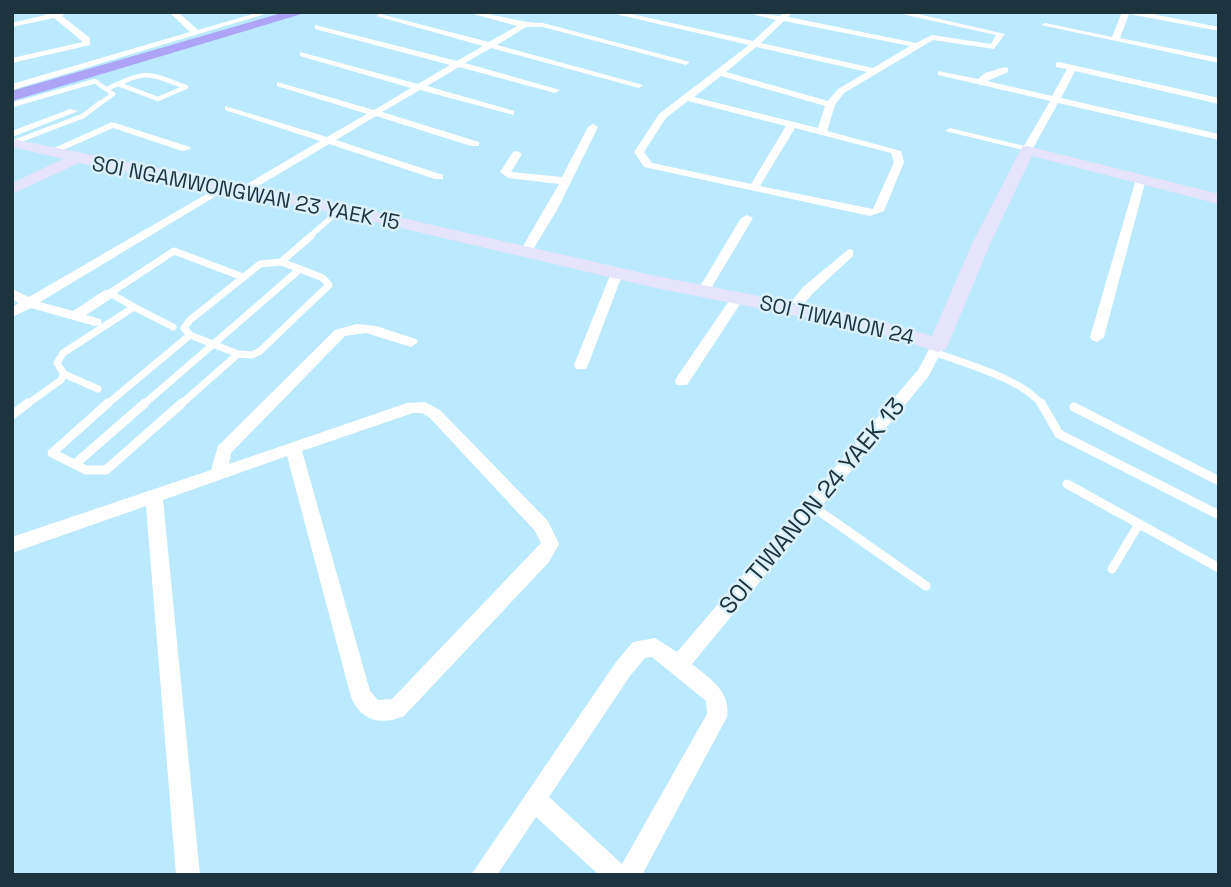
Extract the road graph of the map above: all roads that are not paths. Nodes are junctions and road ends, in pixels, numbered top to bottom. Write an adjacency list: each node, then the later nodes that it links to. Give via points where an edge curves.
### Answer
1 (22, 12): 15 (street)
2 (68, 12): 12 (street)
3 (173, 12): 21 (street)
4 (268, 12): 21 (street)
5 (281, 12): 41 (highway)
6 (301, 12): 45 (highway)
7 (472, 12): 17 (street)
8 (611, 12): 24 (street)
9 (749, 12): 14 (street)
10 (897, 12): 25 (street, via 1001,34 995,47 935,36)
11 (1127, 12): 20 (street); 22 (street)
12 (56, 15): 15 (street); 27 (street, via 87,43)
13 (380, 16): 23 (street)
14 (785, 16): 24 (street); 25 (street)
15 (34, 20): 16 (street)
16 (12, 25)
17 (524, 25): 23 (street); 29 (street)
18 (1045, 25): 22 (street)
19 (318, 26): 30 (street)
20 (1219, 29)
21 (197, 33): 41 (street)
22 (1115, 40): 28 (street)
23 (492, 44): 30 (street); 40 (street)
24 (756, 44): 34 (street); 36 (street)
25 (920, 46): 34 (street)
26 (303, 54): 42 (street)
27 (12, 61)
28 (1219, 61)
29 (687, 62)
30 (457, 64): 42 (street); 44 (street)
31 (1059, 65): 33 (street)
32 (1005, 69): 37 (street)
33 (1072, 69): 47 (street); 48 (street)
34 (874, 71): 50 (street, via 841,91)
35 (942, 73): 37 (street)
36 (719, 74): 46 (street); 50 (street)
37 (980, 82): 47 (street)
38 (118, 84): 38 (lane, via 149,73 186,87 158,99); 43 (lane)
39 (280, 84): 53 (street)
40 (639, 85)
41 (12, 87)
42 (417, 87): 53 (street); 54 (street)
43 (107, 89): 49 (lane, via 95,81 83,83); 62 (lane, via 113,95 83,116)
44 (555, 90)
45 (12, 96)
46 (688, 98): 55 (street); 75 (street, via 662,116 646,138 639,152 648,165)
47 (1055, 99): 60 (street); 65 (street)
48 (1219, 101)
49 (12, 105)
50 (830, 105): 58 (street)
51 (228, 108): 61 (street)
52 (73, 111): 59 (street)
53 (373, 113): 61 (street); 63 (street)
54 (511, 113)
55 (790, 126): 58 (street); 75 (street)
56 (593, 127): 71 (street)
57 (950, 131): 65 (street)
58 (822, 132): 75 (street, via 896,150 899,162 878,211)
59 (12, 134)
60 (1219, 137)
61 (326, 142): 69 (street); 74 (street)
62 (12, 143): 66 (street, SOI NGAMWONGWAN 23 YAEK 15)
63 (475, 144)
64 (186, 149): 66 (street, via 111,125)
65 (1027, 150): 70 (street); 101 (street, SOI TIWANON 24)
66 (50, 152): 68 (street, SOI NGAMWONGWAN 23 YAEK 15)
67 (517, 154): 71 (street, via 507,165 508,175)
68 (78, 159): 72 (street, SOI NGAMWONGWAN 23 YAEK 15); 73 (street)
69 (439, 177)
70 (1141, 179): 76 (street); 98 (street)
71 (565, 181): 80 (street)
72 (226, 187): 74 (street, SOI NGAMWONGWAN 23 YAEK 15); 90 (street)
73 (12, 188)
74 (246, 189): 77 (street, SOI NGAMWONGWAN 23 YAEK 15)
75 (753, 189)
76 (1219, 199)
77 (341, 209): 79 (street, SOI NGAMWONGWAN 23 YAEK 15); 82 (lane)
78 (747, 218): 86 (street)
79 (415, 227): 80 (street, SOI TIWANON 24)
80 (525, 253): 84 (street, SOI TIWANON 24)
81 (849, 253): 92 (street)
82 (281, 262): 83 (lane); 85 (lane, via 265,262)
83 (300, 269): 100 (lane); 102 (lane, via 323,278 327,288 260,351)
84 (617, 273): 86 (street, SOI TIWANON 24); 103 (street)
85 (243, 277): 88 (lane, via 174,251); 97 (lane, via 185,324)
86 (704, 290): 89 (street, SOI TIWANON 24)
87 (12, 293): 90 (street)
88 (110, 293): 91 (lane); 94 (street)
89 (738, 298): 92 (street, SOI TIWANON 24); 105 (street)
90 (29, 303): 93 (street); 94 (street)
91 (134, 307): 96 (lane); 104 (lane, via 63,353 57,363)
92 (793, 308): 101 (street, SOI TIWANON 24, via 871,324)
93 (12, 313)
94 (75, 316): 95 (street)
95 (95, 322)
96 (173, 327)
97 (190, 335): 100 (lane); 110 (lane, via 53,450)
98 (1097, 337)
99 (411, 342): 111 (street, via 365,328 340,333 224,450)
100 (215, 344): 102 (lane); 110 (lane)
101 (936, 348): 115 (street, SOI TIWANON 24 YAEK 13, via 923,373); 116 (lane, via 1036,398 1059,434)
102 (238, 354): 110 (lane, via 106,470 93,472)
103 (581, 365)
104 (64, 374): 106 (lane); 108 (lane, via 59,383)
105 (682, 381)
106 (98, 389)
107 (1074, 407): 112 (lane)
108 (12, 415)
109 (293, 448): 109 (street, via 361,697 374,711 397,709 550,544 542,526 425,408 412,407); 111 (street)
110 (75, 464)
111 (218, 472): 114 (street)
112 (1219, 481)
113 (1067, 484): 117 (lane)
114 (153, 496): 118 (street); 124 (street)
115 (812, 506): 121 (lane); 122 (street, SOI TIWANON 24 YAEK 13)
116 (1219, 515)
117 (1139, 524): 119 (lane); 120 (lane)
118 (12, 545)
119 (1219, 568)
120 (1112, 569)
121 (926, 586)
122 (680, 664): 123 (street, via 655,647 640,649); 127 (street, via 713,694 718,704 716,721)
123 (536, 801): 125 (street); 126 (street)
124 (188, 875)
125 (483, 875)
126 (617, 875)
127 (629, 875)

